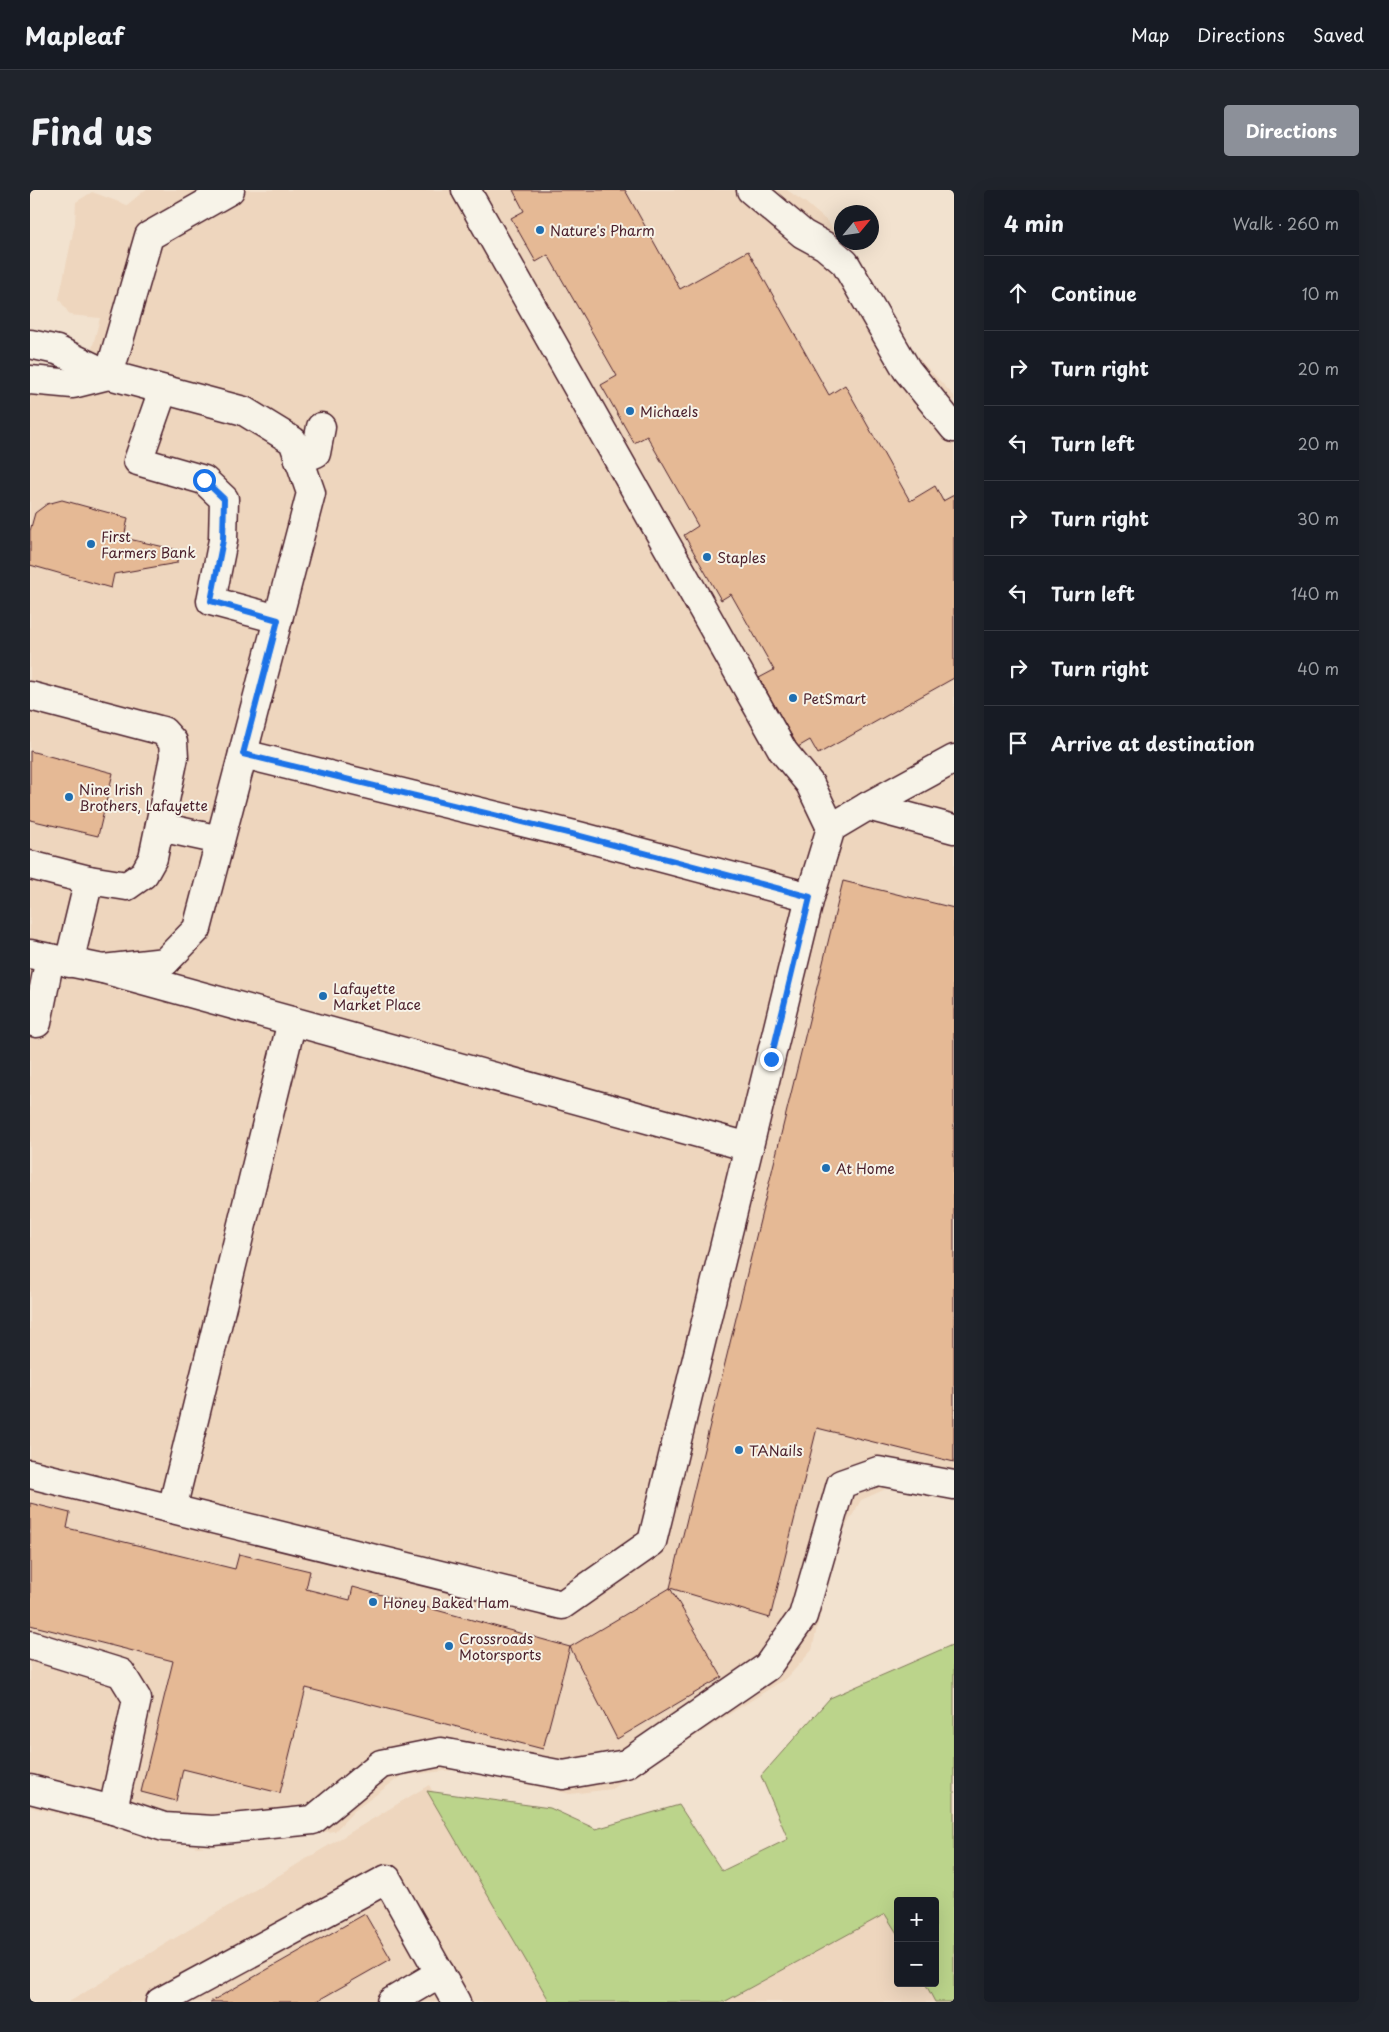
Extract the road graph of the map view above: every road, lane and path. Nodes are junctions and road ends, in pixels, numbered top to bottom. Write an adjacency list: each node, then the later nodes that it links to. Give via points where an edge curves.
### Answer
1 (230, 190): 5 (lane, via 149,236)
2 (466, 190): 17 (lane, via 783,751 810,784)
3 (751, 190): 9 (lane, via 803,234 825,246 845,263 907,370)
4 (30, 344): 5 (lane, via 57,350)
5 (109, 375): 6 (lane, via 73,384); 7 (lane)
6 (30, 380)
7 (163, 390): 10 (lane, via 244,411 293,441); 11 (lane, via 138,461 204,480 224,499 223,540 211,601)
8 (321, 427): 10 (lane, via 316,453)
9 (954, 428)
10 (299, 460): 11 (lane, via 311,493)
11 (278, 620): 13 (lane)
12 (30, 696): 16 (lane, via 163,731 173,742 174,757)
13 (243, 754): 19 (lane); 22 (lane, via 580,836)
14 (954, 759): 15 (lane)
15 (868, 806): 17 (lane); 18 (lane)
16 (160, 827): 19 (lane); 21 (lane, via 153,858 144,874 128,886)
17 (830, 828): 22 (lane)
18 (954, 828)
19 (220, 840): 24 (lane, via 197,929 164,962)
20 (30, 865): 21 (lane)
21 (89, 880): 23 (lane)
22 (810, 897): 27 (lane)
23 (50, 958): 24 (lane); 25 (lane, via 37,1022)
24 (103, 970): 26 (lane)
25 (30, 1021)
26 (292, 1022): 27 (lane); 30 (lane)
27 (749, 1147): 30 (lane, via 652,1542 562,1605)
28 (30, 1474): 30 (lane)
29 (954, 1485): 33 (lane, via 878,1471 841,1484 803,1616 767,1667 626,1764 563,1775 440,1752 381,1764 313,1820 213,1830 164,1827)
30 (172, 1509)
31 (30, 1645): 33 (lane, via 121,1673 137,1699)
32 (30, 1789): 33 (lane)
33 (114, 1810)
34 (440, 1974): 35 (lane, via 387,1879); 36 (lane); 37 (lane)
35 (160, 2002)
36 (391, 2002)
37 (456, 2002)

